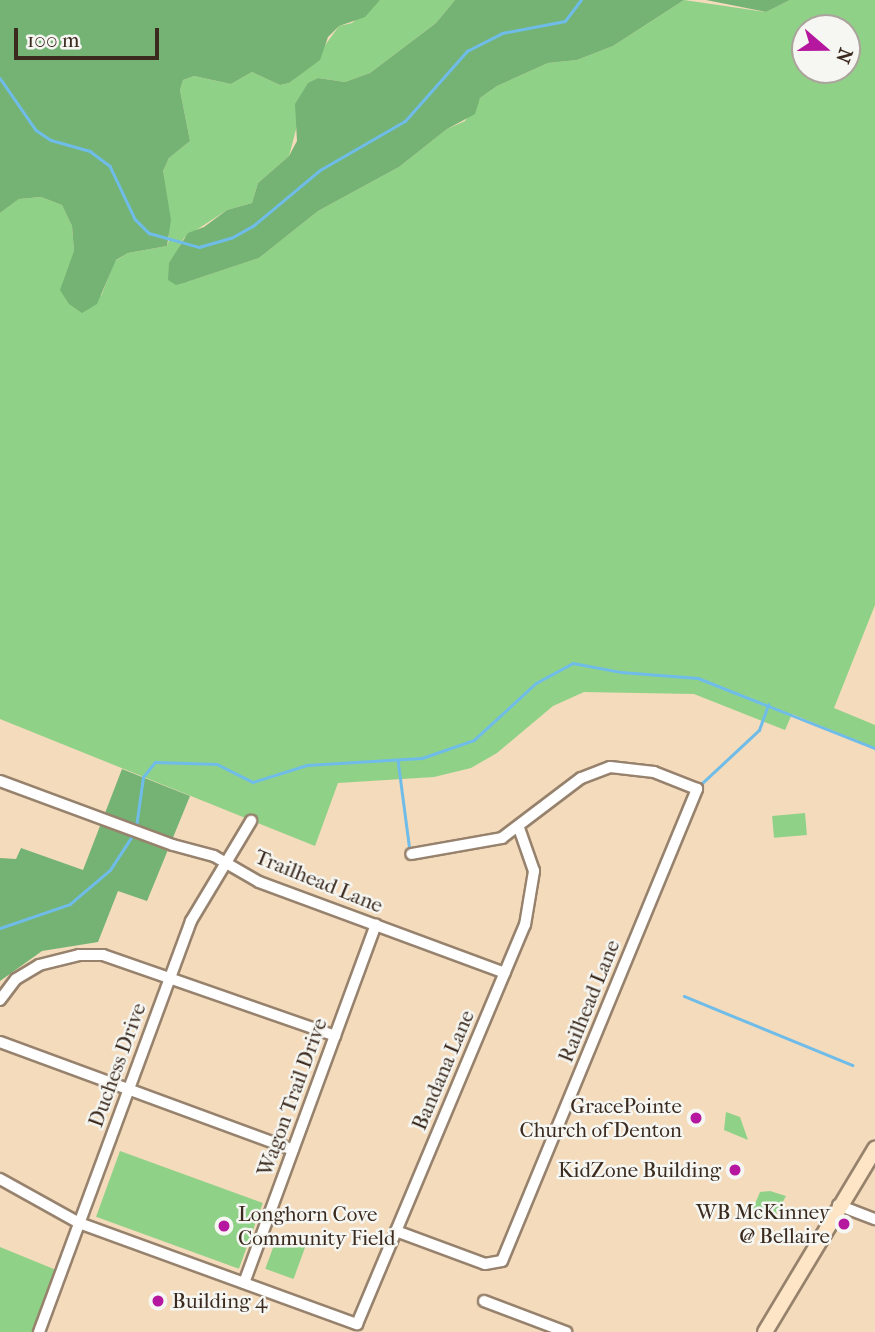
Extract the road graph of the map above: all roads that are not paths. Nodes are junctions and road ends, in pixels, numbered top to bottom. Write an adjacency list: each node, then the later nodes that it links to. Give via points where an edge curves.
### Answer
1 (0, 781): 5 (street, Trailhead Lane)
2 (251, 821): 5 (street, Duchess Drive)
3 (519, 828): 4 (street, via 474,846); 7 (street, Bandana Lane, via 533,862 533,893); 19 (street, Railhead Lane, via 581,778 610,767 654,772 697,789 498,1265)
4 (411, 854)
5 (229, 863): 6 (street, Trailhead Lane, via 258,882); 8 (street, Duchess Drive, via 192,917)
6 (376, 925): 7 (street, Trailhead Lane); 10 (street, Wagon Trail Drive)
7 (505, 973): 19 (street, Bandana Lane)
8 (170, 977): 9 (street, via 114,957 79,954 27,971); 10 (street); 12 (street, Duchess Drive)
9 (0, 1000)
10 (335, 1036): 14 (street, Wagon Trail Drive)
11 (0, 1042): 12 (street)
12 (128, 1090): 14 (street); 18 (street, Duchess Drive)
13 (875, 1149): 16 (main road)
14 (293, 1150): 20 (street, Wagon Trail Drive)
15 (0, 1179): 18 (street)
16 (838, 1205): 17 (street); 24 (main road)
17 (875, 1219)
18 (79, 1223): 20 (street); 22 (street, Duchess Drive)
19 (396, 1231): 20 (street, Bandana Lane, via 357,1324)
20 (244, 1283)
21 (484, 1301): 23 (street)
22 (39, 1332)
23 (566, 1332)
24 (765, 1332)

